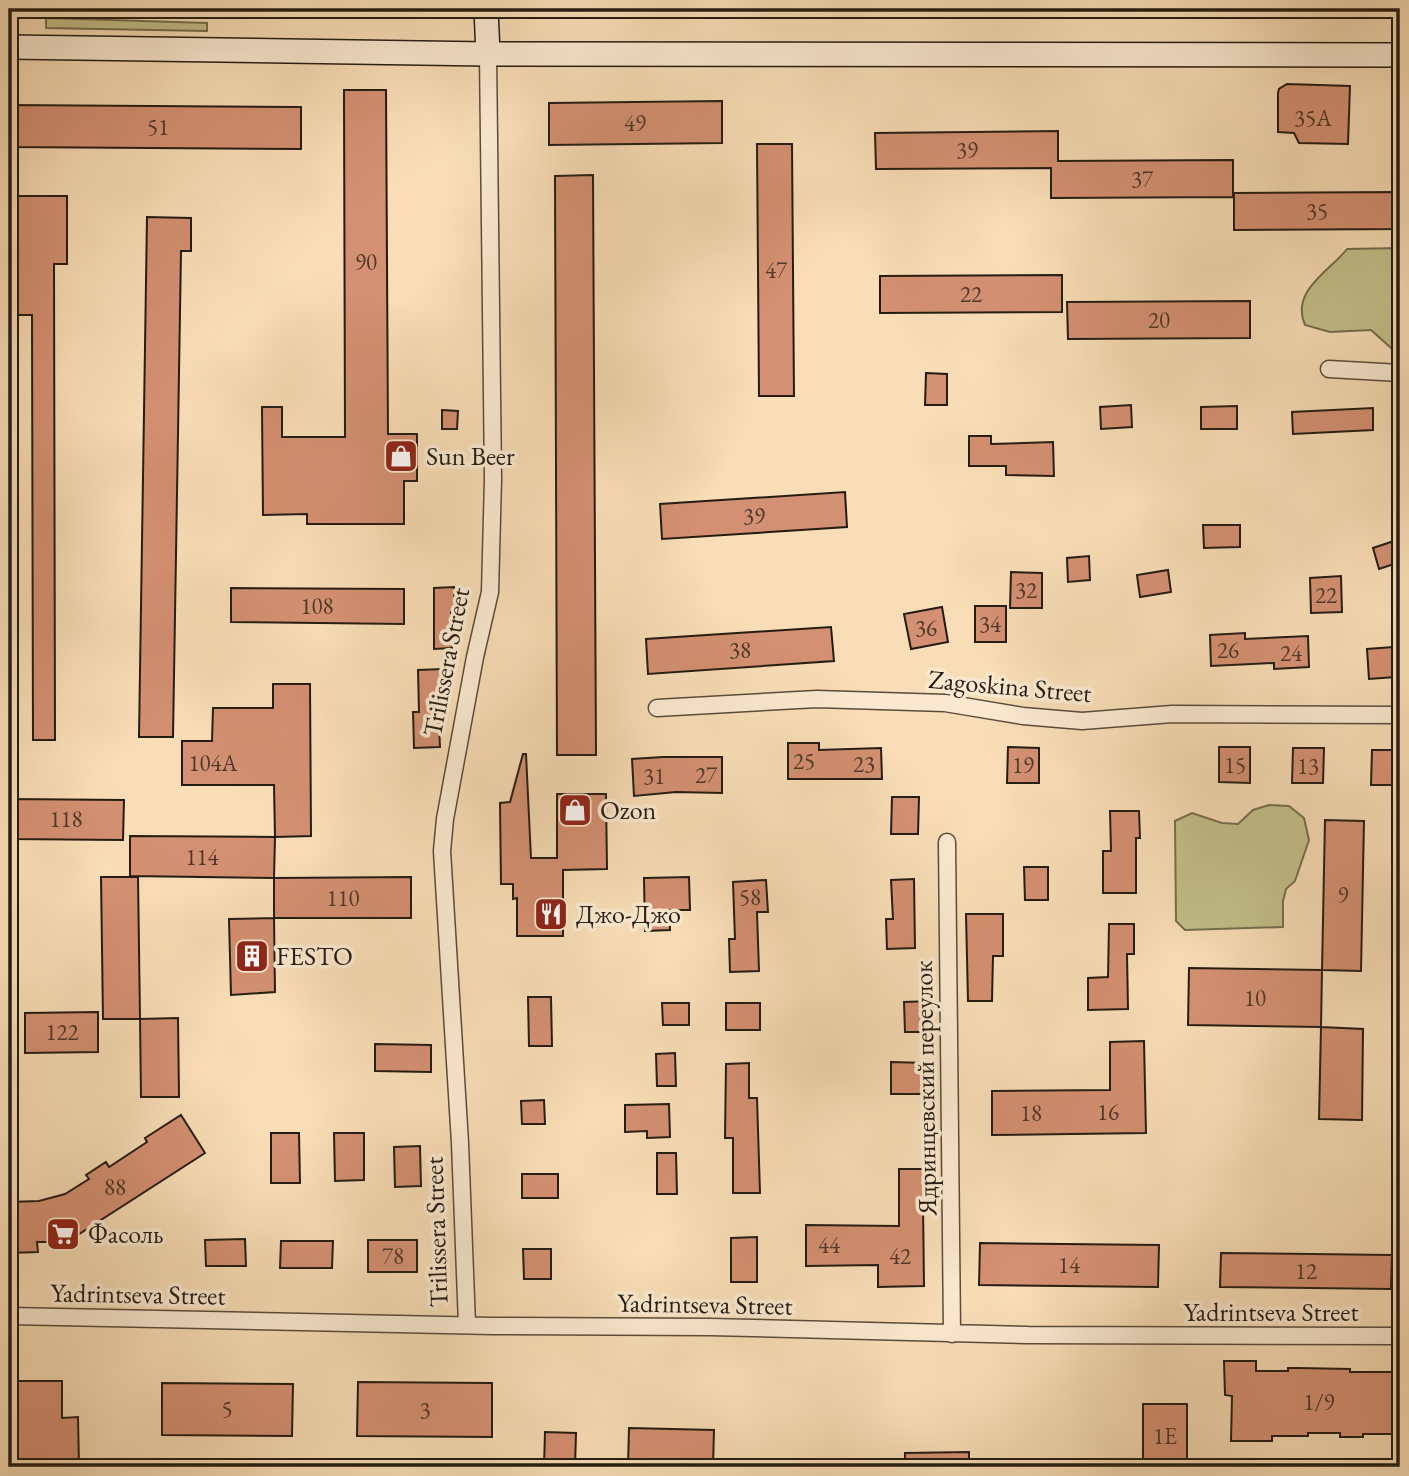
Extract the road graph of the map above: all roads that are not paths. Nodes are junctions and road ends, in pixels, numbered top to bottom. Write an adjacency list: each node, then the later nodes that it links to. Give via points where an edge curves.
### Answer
1 (486, 9): 3 (street, Trilissera Street)
2 (9, 47): 3 (street)
3 (488, 54): 4 (street); 11 (street, Trilissera Street, via 490,592 442,851)
4 (1400, 55)
5 (1329, 369): 6 (street)
6 (1400, 373)
7 (657, 708): 8 (street, Zagoskina Street, via 817,699 944,703 1082,721 1172,714)
8 (1400, 715)
9 (947, 842): 12 (street, Ядринцевский переулок)
10 (9, 1316): 11 (street, Yadrintseva Street)
11 (467, 1325): 12 (street, Yadrintseva Street)
12 (952, 1334): 13 (street, Yadrintseva Street)
13 (1400, 1336)

